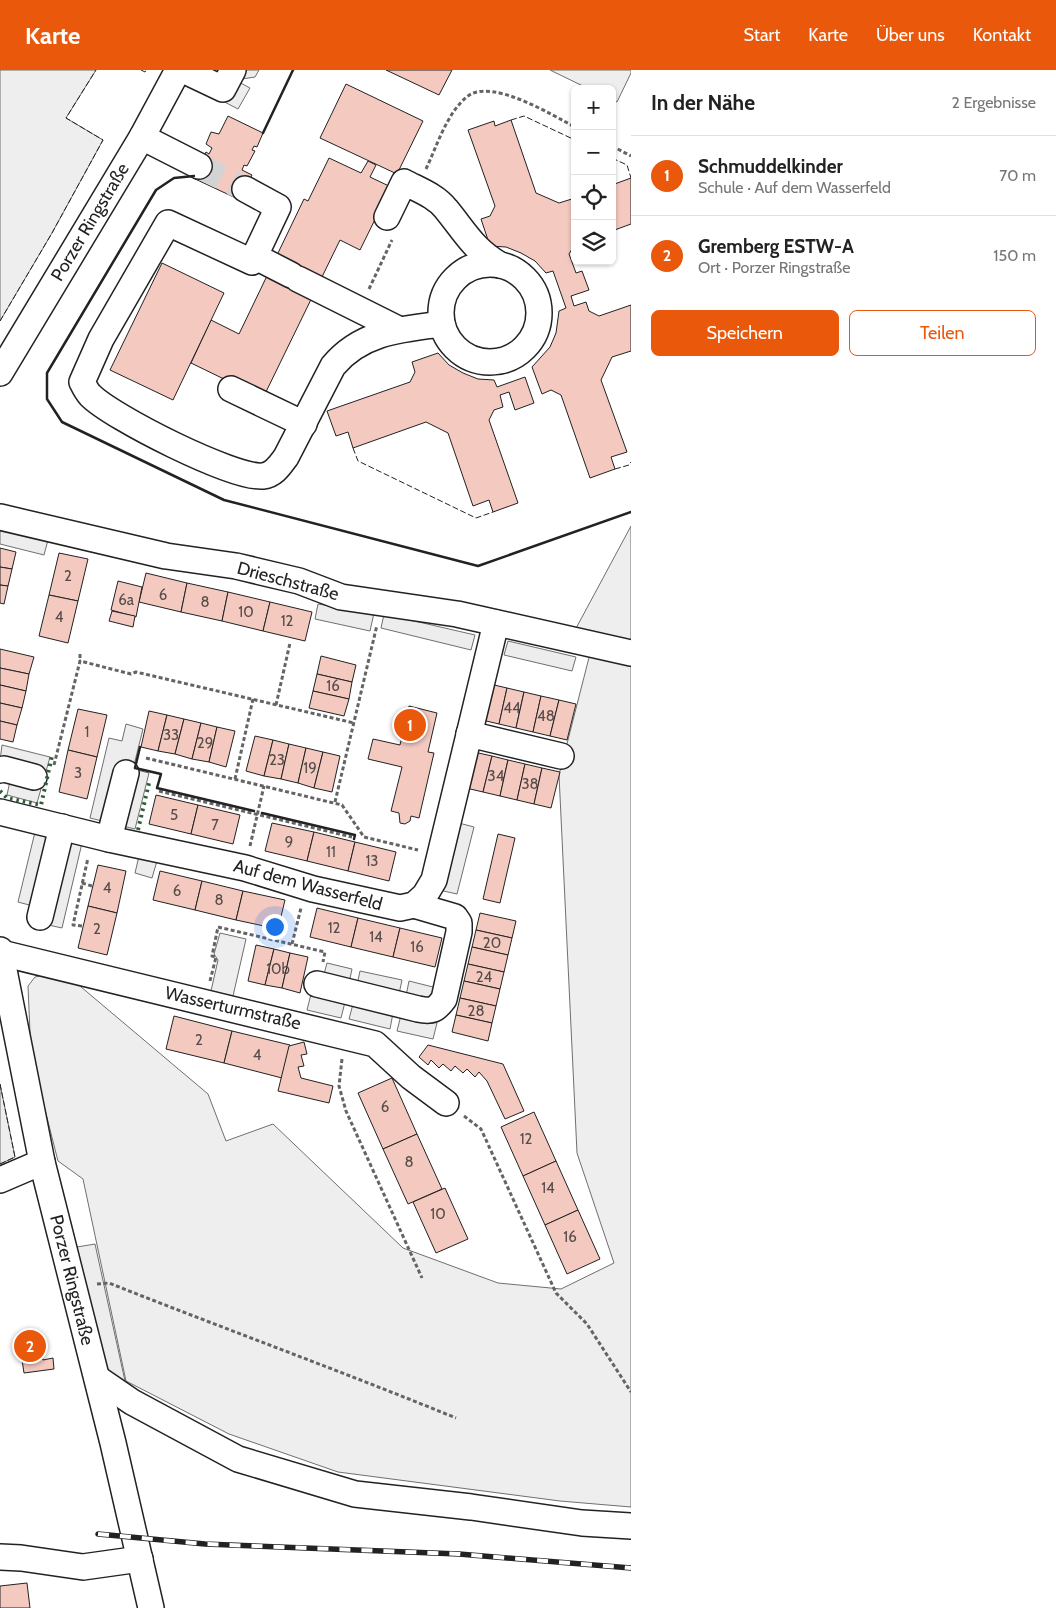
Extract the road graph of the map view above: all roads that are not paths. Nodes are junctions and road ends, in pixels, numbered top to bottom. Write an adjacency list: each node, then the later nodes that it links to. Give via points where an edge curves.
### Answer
1 (178, 70): 4 (street, Porzer Ringstraße)
2 (183, 70): 3 (street, via 223,89)
3 (233, 70)
4 (142, 137): 5 (street); 14 (street, Porzer Ringstraße)
5 (199, 166)
6 (246, 189): 9 (street, via 278,207)
7 (387, 217): 8 (street, via 404,182 434,198)
8 (460, 229): 10 (street, via 473,246); 11 (street, via 458,267)
9 (254, 256): 13 (street); 16 (street, via 252,262 168,223 101,339 82,382 89,395 128,422 249,475 264,476 276,470)
10 (500, 265): 11 (street, via 485,264 471,268 458,275); 12 (street, via 515,270 528,281 540,310 538,327 520,354 505,361 473,360 459,352)
11 (449, 287): 12 (street, via 441,311)
12 (442, 324): 13 (street)
13 (398, 329): 16 (street, via 370,337 344,353 333,366)
14 (0, 373)
15 (231, 389): 16 (street)
16 (304, 424)
17 (0, 517): 18 (street, Drieschstraße, via 166,556 236,566 299,581 341,596)
18 (496, 622): 19 (street, Drieschstraße); 20 (street)
19 (631, 653)
20 (469, 734): 21 (street); 28 (street, via 434,880)
21 (561, 756)
22 (0, 770): 24 (street, via 4,768)
23 (126, 773): 27 (street)
24 (43, 776)
25 (0, 812): 26 (street, Auf dem Wasserfeld)
26 (62, 827): 27 (street, Auf dem Wasserfeld); 29 (street)
27 (101, 837): 28 (street, Auf dem Wasserfeld, via 245,868 306,887 400,908)
28 (414, 905): 31 (street, Auf dem Wasserfeld, via 455,917 459,923 444,999 438,1008 430,1011 418,1009)
29 (40, 917)
30 (0, 951): 32 (street, Wasserturmstraße, via 375,1044); 33 (street, Porzer Ringstraße)
31 (317, 984)
32 (446, 1103)
33 (42, 1162): 34 (street); 35 (street, Porzer Ringstraße)
34 (0, 1180)
35 (97, 1378): 36 (street, via 132,1402 238,1459 355,1494 582,1523); 38 (street, Porzer Ringstraße)
36 (631, 1526)
37 (0, 1558): 38 (street, via 83,1567)
38 (140, 1559): 39 (street, Porzer Ringstraße)
39 (151, 1608)

